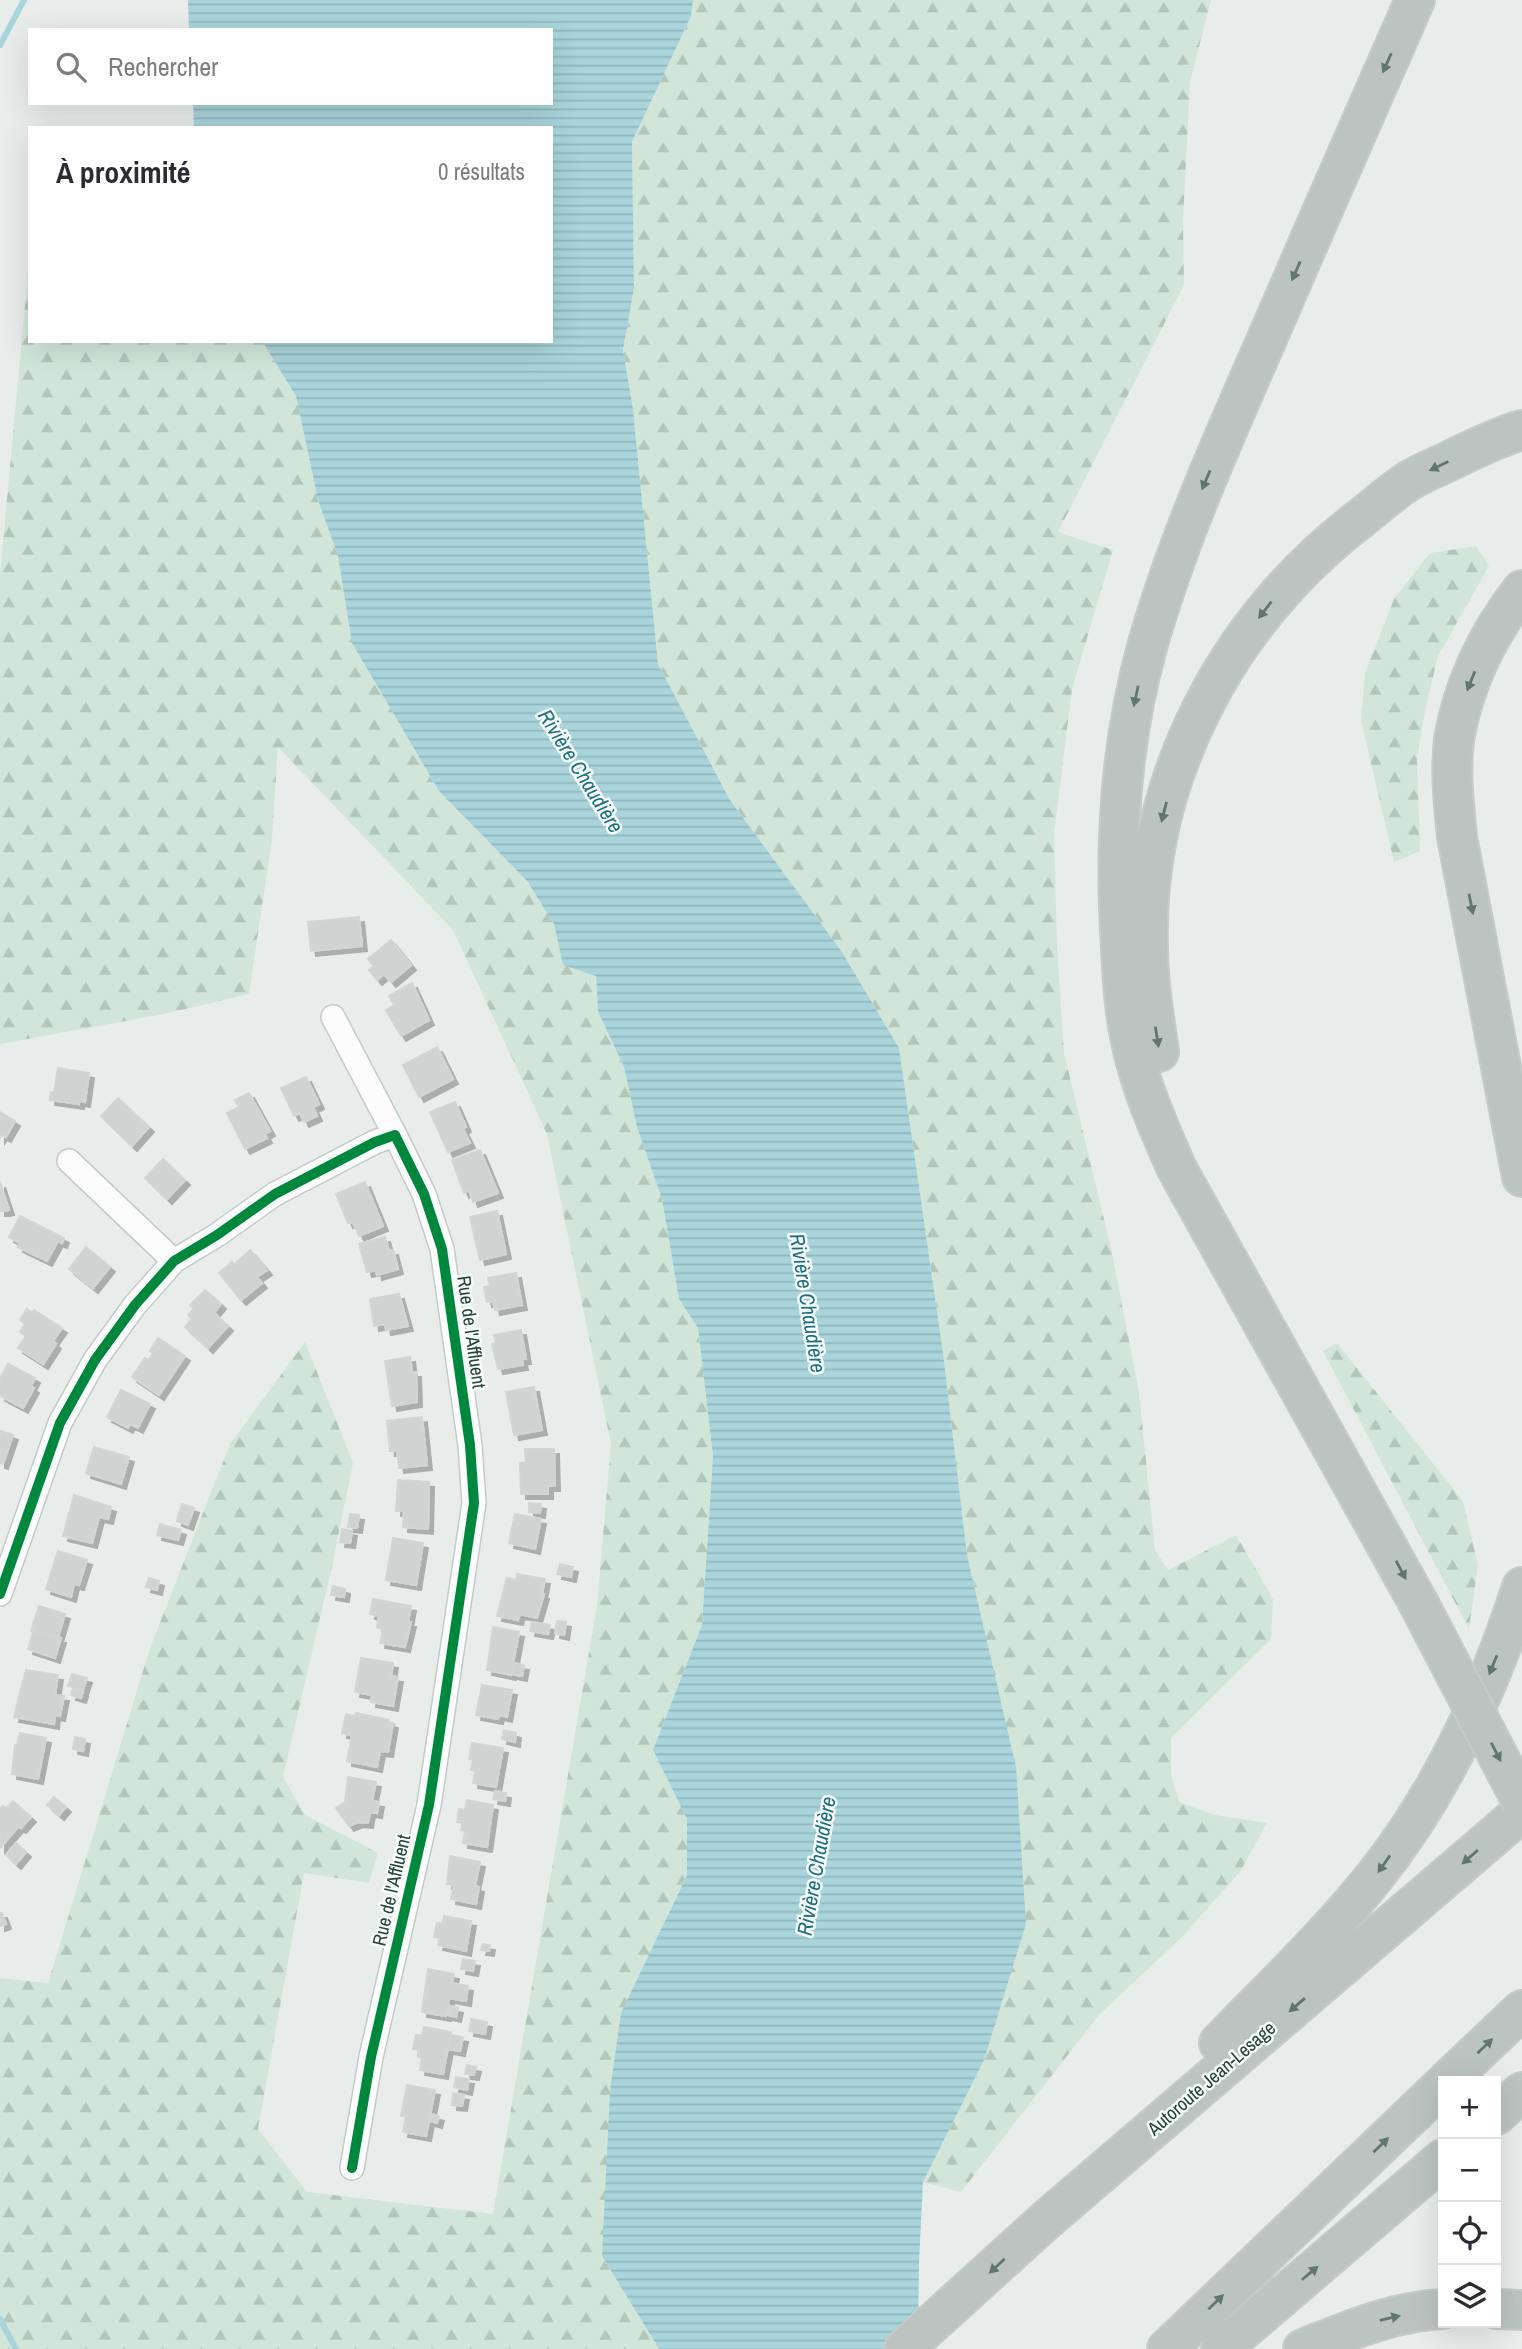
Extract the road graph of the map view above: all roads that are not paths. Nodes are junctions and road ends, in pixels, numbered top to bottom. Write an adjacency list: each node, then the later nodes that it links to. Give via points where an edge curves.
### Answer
1 (1415, 0): 9 (highway, one-way to 9, via 1186,527 1146,650 1133,710 1119,830 1118,890 1128,1021 1154,1115 1177,1169)
2 (1511, 433): 9 (highway, one-way to 9, via 1408,482 1327,544 1269,604 1231,656 1199,712 1162,815 1151,883 1147,945 1152,1004 1173,1106)
3 (1511, 604): 7 (highway, one-way to 7, via 1463,701 1454,742 1453,788 1457,837)
4 (333, 1017): 5 (street, Rue de l'Affluent)
5 (395, 1135): 8 (street, via 275,1194); 20 (street, Rue de l'Affluent, via 424,1194 442,1249 474,1503 429,1805 371,2057)
6 (69, 1161): 8 (street)
7 (1522, 1177)
8 (174, 1261): 11 (street, via 135,1304 95,1360 60,1423)
9 (1382, 1536): 12 (highway, one-way to 12, bridge)
10 (1520, 1588): 21 (highway, one-way to 21, via 1457,1747 1376,1875 1317,1942)
11 (0, 1594)
12 (1522, 1802)
13 (1522, 1812): 21 (highway, Autoroute Jean-Lesage, one-way to 21)
14 (1522, 2010): 15 (highway, one-way to 14)
15 (1452, 2076)
16 (1438, 2090): 26 (highway, one-way to 16)
17 (1522, 2092): 18 (highway)
18 (1501, 2111)
19 (1438, 2164): 27 (highway, one-way to 19)
20 (352, 2168)
21 (1045, 2221): 25 (highway, Autoroute Jean-Lesage, one-way to 25)
22 (1438, 2309): 28 (highway, one-way to 22, via 1367,2323)
23 (1501, 2309): 24 (highway)
24 (1522, 2310)
25 (904, 2349)
26 (1167, 2349)
27 (1221, 2349)
28 (1303, 2349)

